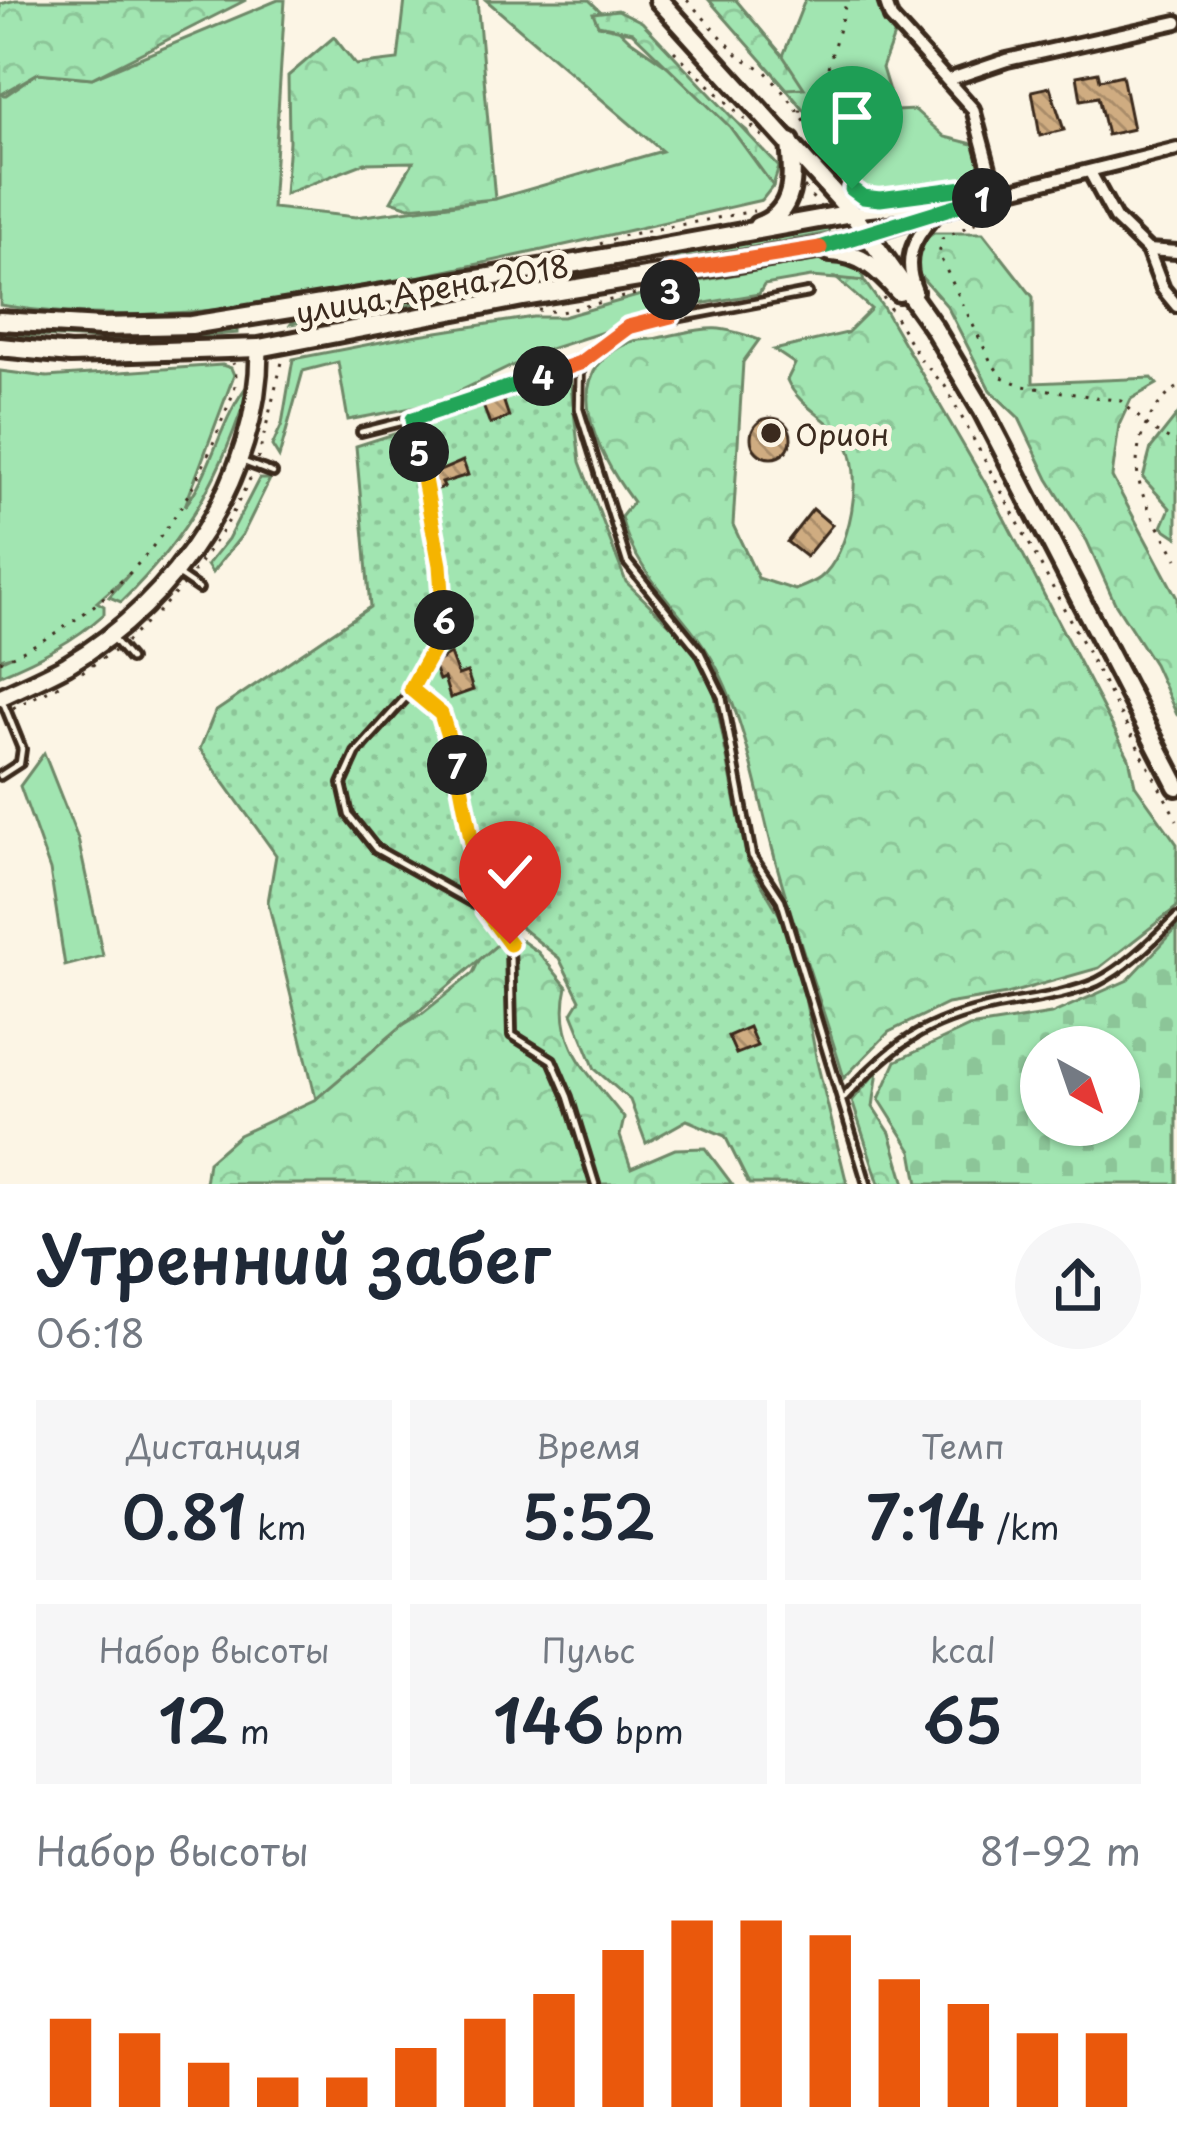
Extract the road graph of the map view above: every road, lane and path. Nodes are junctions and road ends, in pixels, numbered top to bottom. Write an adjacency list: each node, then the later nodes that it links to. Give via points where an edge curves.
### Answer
1 (659, 0): 9 (main road)
2 (687, 0): 8 (path)
3 (847, 0): 8 (path, via 819,99 844,144 810,112)
4 (885, 0): 7 (street, via 891,18)
5 (1177, 22): 7 (street)
6 (674, 51): 9 (path)
7 (948, 80): 14 (street, via 973,109)
8 (797, 111): 16 (path, via 852,189)
9 (783, 145): 20 (main road); 22 (main road, via 794,180 783,208)
10 (1177, 148): 11 (street)
11 (1090, 172): 15 (street); 25 (street, via 1115,218)
12 (802, 185): 18 (path)
13 (959, 189): 14 (path)
14 (995, 189): 15 (street); 17 (street)
15 (1014, 192): 46 (path, via 997,212 942,239 939,255 982,350 1002,377 1121,401)
16 (880, 199)
17 (980, 199): 20 (street); 21 (street)
18 (822, 208)
19 (760, 210): 26 (path, via 621,236)
20 (852, 213): 22 (main road, улица Арена 2018); 23 (main road)
21 (935, 214): 23 (street); 38 (street, via 908,262)
22 (734, 235): 27 (main road, улица Арена 2018)
23 (869, 235): 24 (main road, улица Арена 2018); 38 (main road)
24 (810, 250): 29 (main road, улица Арена 2018); 38 (main road, via 870,263)
25 (1148, 250): 28 (street); 33 (street)
26 (583, 251)
27 (640, 252): 30 (lane); 35 (main road, улица Арена 2018)
28 (1177, 252)
29 (669, 272): 30 (main road, улица Арена 2018); 36 (lane)
30 (649, 283): 34 (path, via 613,302); 40 (main road, улица Арена 2018)
31 (808, 293): 36 (lane)
32 (885, 300): 64 (path, via 945,386)
33 (1177, 306)
34 (526, 309)
35 (257, 316): 37 (main road, улица Арена 2018, via 101,327); 40 (main road)
36 (671, 316): 43 (lane, via 628,327)
37 (0, 321)
38 (933, 327): 63 (main road)
39 (0, 347): 40 (main road, улица Арена 2018, via 70,354)
40 (259, 348): 49 (main road, via 255,408)
41 (287, 353): 50 (path)
42 (226, 359): 57 (path, via 238,380 190,495 154,548 97,603)
43 (580, 363): 45 (lane); 67 (lane, via 579,409 627,562 700,652 722,697 752,856 781,900)
44 (1177, 388): 46 (path)
45 (413, 419): 47 (lane); 60 (lane, via 445,628)
46 (1147, 421): 48 (path); 52 (path, via 1138,482)
47 (361, 433)
48 (1177, 444)
49 (238, 461): 50 (lane); 53 (main road)
50 (256, 466): 51 (lane); 53 (path, via 227,524)
51 (273, 473)
52 (1177, 559)
53 (181, 576): 54 (lane); 55 (main road); 55 (path)
54 (199, 589)
55 (114, 641): 56 (lane); 58 (path); 61 (main road)
56 (130, 659)
57 (0, 662)
58 (82, 673)
59 (64, 682): 61 (path)
60 (411, 689): 65 (lane, via 441,714 451,737); 65 (lane, via 356,753 342,784 349,815 376,849)
61 (2, 702): 62 (lane, via 22,749 20,763)
62 (0, 776)
63 (1177, 786)
64 (1177, 820)
65 (485, 910): 68 (lane, via 510,944 512,1035 552,1060)
66 (1177, 917): 67 (lane, via 1100,980 923,1029 881,1056)
67 (841, 1101): 69 (lane)
68 (595, 1184)
69 (867, 1184)

